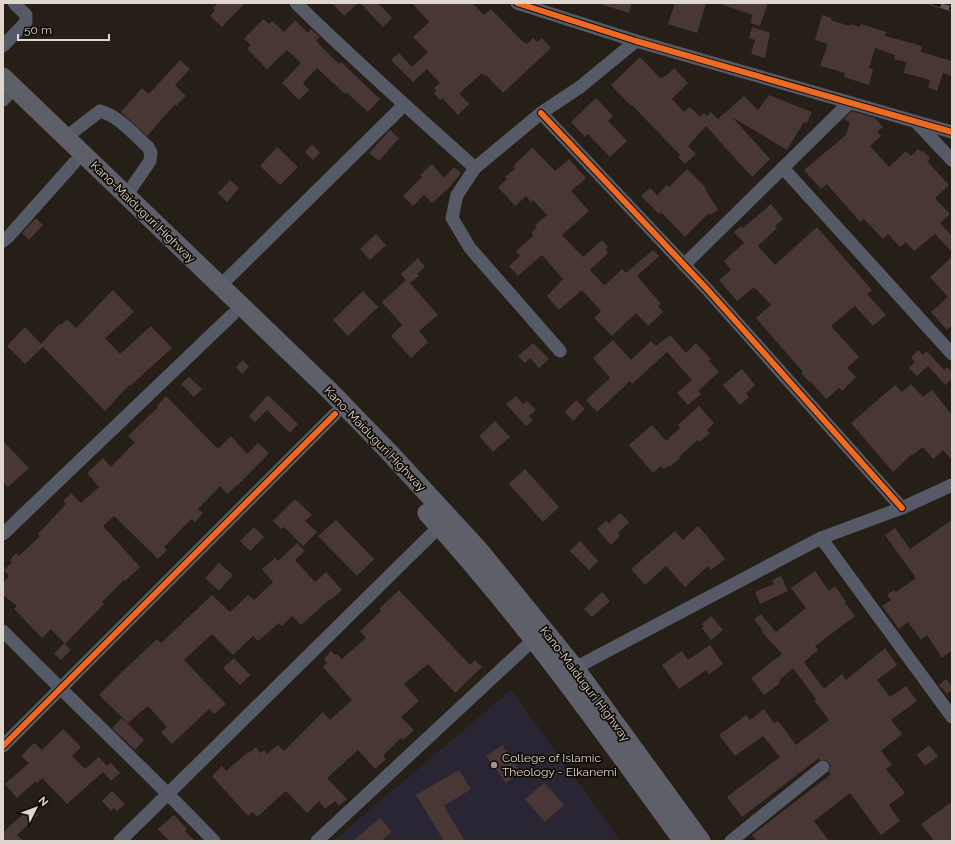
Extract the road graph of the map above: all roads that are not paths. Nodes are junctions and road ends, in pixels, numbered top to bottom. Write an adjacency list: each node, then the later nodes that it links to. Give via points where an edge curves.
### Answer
1 (14, 3): 5 (street, via 26,15 26,22)
2 (296, 3): 8 (street)
3 (517, 3): 4 (street)
4 (636, 41): 7 (street); 9 (street, via 580,87)
5 (3, 46)
6 (6, 92): 12 (highway, Kano-Maiduguri Highway); 14 (highway, Kano-Maiduguri Highway)
7 (849, 103): 10 (street); 16 (street)
8 (404, 105): 15 (street); 20 (street)
9 (541, 113): 15 (street); 19 (street)
10 (916, 122): 11 (street); 13 (street)
11 (952, 132)
12 (65, 138): 17 (highway, Kano-Maiduguri Highway); 17 (street, via 100,111 118,120 148,147 151,153 150,161)
13 (952, 160)
14 (74, 163): 18 (street); 21 (highway, Kano-Maiduguri Highway)
15 (475, 168): 22 (street, via 457,195 452,218 470,248)
16 (783, 168): 19 (street); 23 (street)
17 (126, 196): 20 (highway, Kano-Maiduguri Highway)
18 (3, 241)
19 (684, 265): 26 (street)
20 (220, 286): 32 (highway, Kano-Maiduguri Highway, via 330,391 389,452 479,550)
21 (232, 315): 24 (highway, Kano-Maiduguri Highway); 28 (street)
22 (560, 351)
23 (952, 354)
24 (335, 414): 27 (highway, Kano-Maiduguri Highway); 33 (street)
25 (952, 485): 26 (street)
26 (902, 508): 29 (street)
27 (440, 526): 31 (highway, Kano-Maiduguri Highway); 37 (street)
28 (3, 534)
29 (821, 538): 32 (street); 34 (street)
30 (3, 631): 33 (street)
31 (533, 640): 40 (street); 41 (highway, Kano-Maiduguri Highway)
32 (575, 668): 42 (highway, Kano-Maiduguri Highway)
33 (60, 688): 35 (street); 37 (street)
34 (952, 718)
35 (3, 746)
36 (823, 767): 43 (street)
37 (169, 794): 38 (street); 39 (street)
38 (120, 841)
39 (214, 841)
40 (317, 841)
41 (683, 841)
42 (701, 841)
43 (731, 841)

